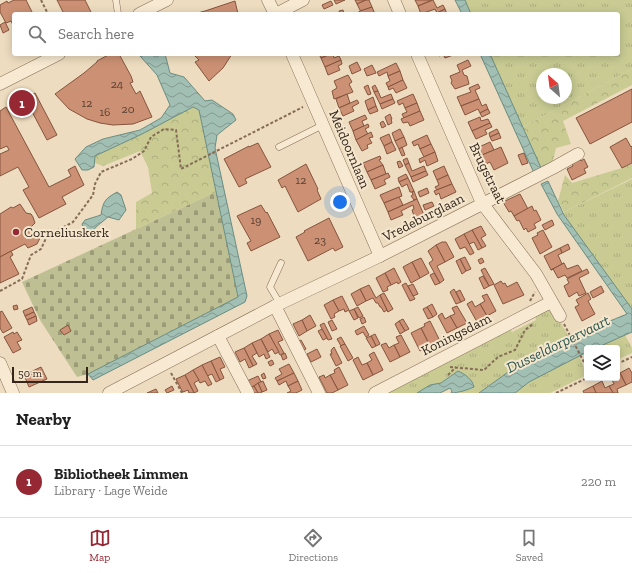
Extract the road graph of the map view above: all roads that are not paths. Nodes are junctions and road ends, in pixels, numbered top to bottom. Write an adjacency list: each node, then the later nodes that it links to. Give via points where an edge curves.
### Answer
1 (116, 0): 6 (lane)
2 (167, 0): 7 (street)
3 (268, 0): 8 (street)
4 (303, 0): 9 (street)
5 (394, 0): 10 (street)
6 (118, 12)
7 (143, 12)
8 (274, 12)
9 (279, 12)
10 (399, 12)
11 (55, 56): 14 (street)
12 (293, 56): 15 (street, Meidoornlaan)
13 (418, 56): 18 (street, Brugstraat)
14 (0, 84)
15 (323, 125): 16 (lane); 19 (street, Meidoornlaan)
16 (279, 147)
17 (578, 154): 18 (street, Vredeburglaan)
18 (482, 203): 19 (street, Vredeburglaan); 21 (street, Brugstraat, via 536,274)
19 (380, 256): 22 (street, Vredeburglaan)
20 (281, 262): 22 (lane, via 270,287)
21 (551, 302): 23 (street, Brugstraat); 31 (street, Koningsdam)
22 (278, 305): 24 (street, Vredeburglaan); 30 (street)
23 (560, 316)
24 (218, 336): 26 (street, Vredeburglaan, via 166,363); 29 (street)
25 (0, 363): 27 (street)
26 (130, 388): 28 (street, Vredeburglaan)
27 (13, 393)
28 (109, 393)
29 (248, 393)
30 (320, 393)
31 (375, 393)

